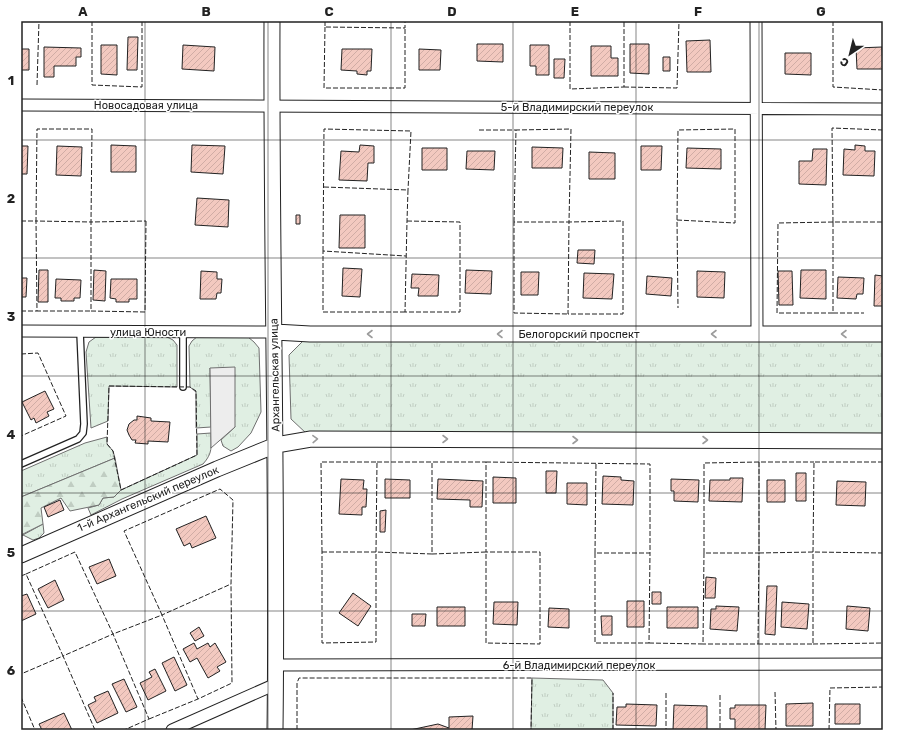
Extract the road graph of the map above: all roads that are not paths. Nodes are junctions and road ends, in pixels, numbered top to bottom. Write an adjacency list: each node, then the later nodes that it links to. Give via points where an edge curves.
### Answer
1 (272, 21): 4 (street, Архангельская улица)
2 (756, 21): 5 (street)
3 (21, 105): 4 (street, Новосадовая улица)
4 (272, 105): 5 (street, 5-й Владимирский переулок); 10 (street, Архангельская улица)
5 (756, 108): 6 (street, 5-й Владимирский переулок); 11 (street)
6 (883, 109)
7 (21, 331): 8 (street, улица Юности)
8 (80, 332): 9 (street, улица Юности); 16 (lane, via 83,433 78,439)
9 (183, 332): 10 (street, улица Юности); 13 (lane)
10 (274, 332): 11 (street, Белогорский проспект, one-way to 10); 15 (street, Архангельская улица)
11 (757, 334): 12 (street, Белогорский проспект, one-way to 11)
12 (883, 334)
13 (183, 387)
14 (883, 441): 15 (street, one-way to 14, via 311,439)
15 (276, 445): 17 (street, 1-й Архангельский переулок); 19 (street, Архангельская улица)
16 (21, 464)
17 (21, 554)
18 (883, 664): 19 (street, 6-й Владимирский переулок)
19 (276, 665): 20 (street, Архангельская улица)
20 (276, 684): 21 (street); 22 (street, Архангельская улица)
21 (172, 730)
22 (275, 730)

